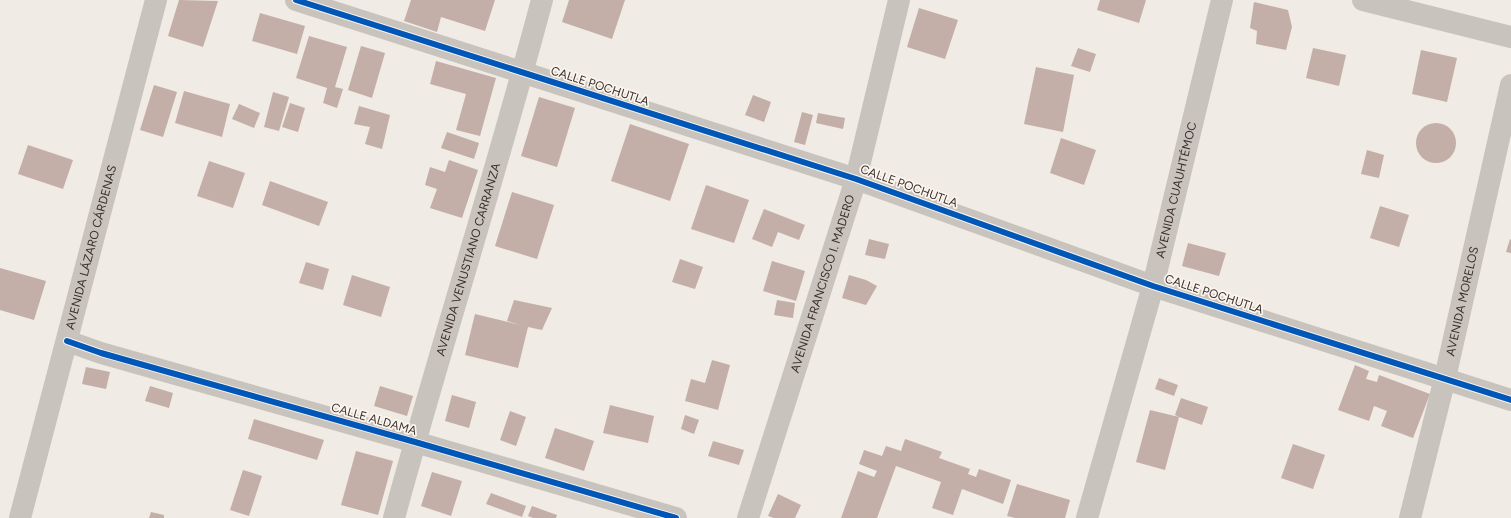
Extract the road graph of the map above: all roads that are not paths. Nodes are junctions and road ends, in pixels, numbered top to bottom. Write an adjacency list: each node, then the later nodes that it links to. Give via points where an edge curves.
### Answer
1 (156, 0): 12 (street, AVENIDA LÁZARO CÁRDENAS)
2 (296, 0): 8 (street, CALLE POCHUTLA)
3 (542, 0): 8 (street, AVENIDA VENUSTIANO CARRANZA)
4 (899, 0): 10 (street, AVENIDA FRANCISCO I. MADERO)
5 (1222, 0): 11 (street, AVENIDA CUAUHTÉMOC)
6 (1363, 0): 7 (street)
7 (1511, 37)
8 (523, 73): 10 (street, CALLE POCHUTLA); 15 (street, AVENIDA VENUSTIANO CARRANZA)
9 (1511, 85): 13 (street, AVENIDA MORELOS)
10 (856, 179): 11 (street, CALLE POCHUTLA); 19 (street, AVENIDA FRANCISCO I. MADERO)
11 (1153, 286): 13 (street, CALLE POCHUTLA); 20 (street, AVENIDA CUAUHTÉMOC)
12 (67, 341): 15 (street, CALLE ALDAMA, via 101,353); 16 (street, AVENIDA LÁZARO CÁRDENAS)
13 (1445, 378): 14 (street, CALLE POCHUTLA); 21 (street, AVENIDA MORELOS)
14 (1511, 400)
15 (414, 442): 17 (street, AVENIDA VENUSTIANO CARRANZA); 18 (street, CALLE ALDAMA)
16 (20, 518)
17 (394, 518)
18 (676, 518)
19 (748, 518)
20 (1087, 518)
21 (1410, 518)

